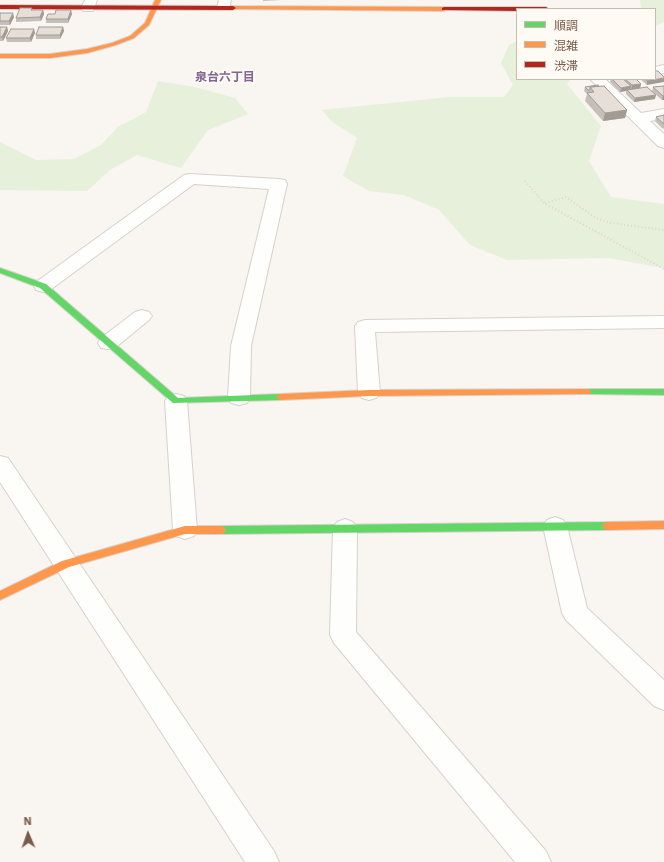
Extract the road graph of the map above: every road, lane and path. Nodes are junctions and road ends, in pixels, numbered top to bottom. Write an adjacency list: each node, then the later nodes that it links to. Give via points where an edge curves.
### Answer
1 (90, 4): 2 (street); 4 (street)
2 (157, 4): 3 (street); 6 (street, via 147,24 132,37 114,44 50,56)
3 (225, 4): 5 (street)
4 (0, 7)
5 (516, 9)
6 (0, 56)
7 (598, 80): 9 (street)
8 (664, 114): 9 (street)
9 (638, 118): 10 (street)
10 (664, 143)
11 (525, 181): 12 (path)
12 (544, 203): 13 (path, via 566,197 596,218 611,223); 14 (path)
13 (664, 230)
14 (664, 269)
15 (0, 270): 16 (street)
16 (43, 286): 19 (street); 22 (street, via 190,179 279,184 241,346)
17 (142, 316): 19 (street)
18 (664, 322): 21 (street, via 365,326)
19 (108, 343): 23 (street)
20 (664, 392): 21 (street)
21 (369, 393): 22 (street)
22 (239, 398): 23 (street)
23 (176, 401): 28 (street)
24 (0, 464): 29 (street)
25 (664, 525): 26 (street)
26 (555, 526): 27 (street); 31 (street, via 575,613)
27 (344, 528): 28 (street); 33 (street, via 343,635)
28 (185, 530): 29 (street)
29 (66, 564): 30 (street); 32 (street)
30 (0, 596)
31 (664, 698)
32 (263, 862)
33 (535, 862)

